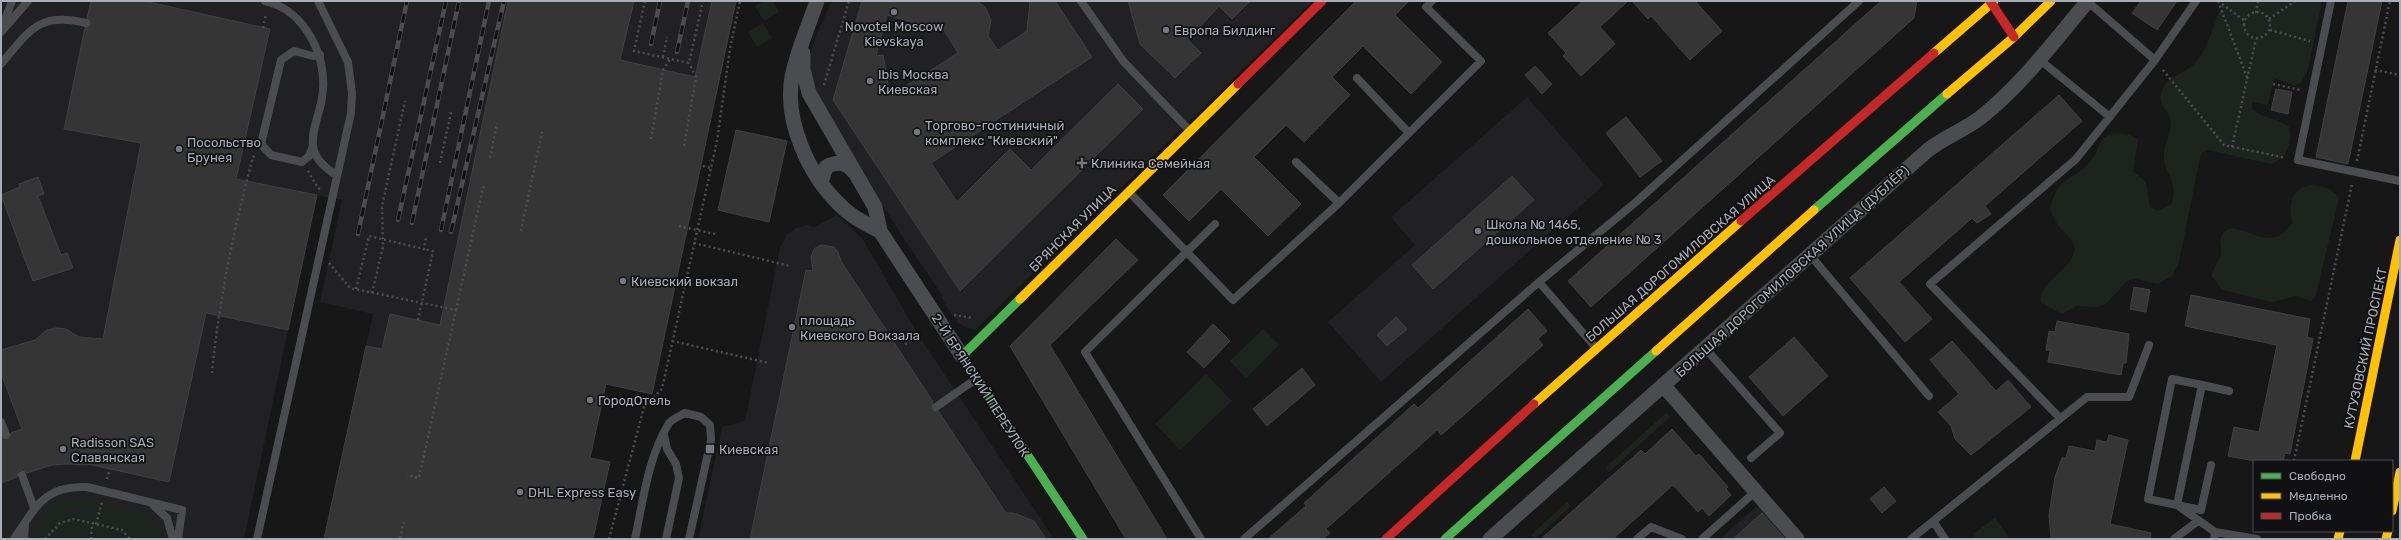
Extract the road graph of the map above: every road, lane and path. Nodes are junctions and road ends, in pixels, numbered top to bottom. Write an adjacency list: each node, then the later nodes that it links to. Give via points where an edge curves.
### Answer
1 (12, 1): 28 (lane)
2 (28, 1): 28 (lane)
3 (265, 1): 34 (lane, via 282,8 300,23)
4 (318, 1): 69 (lane, via 348,62 352,92 351,113)
5 (645, 1): 35 (path, via 634,51)
6 (703, 1): 39 (path)
7 (740, 1): 66 (path)
8 (817, 1): 32 (street)
9 (849, 1): 46 (path)
10 (1081, 1): 52 (lane, via 1123,61)
11 (1322, 1): 52 (main road, БРЯНСКАЯ УЛИЦА)
12 (1432, 1): 54 (lane, via 1426,7 1481,61)
13 (1859, 1): 90 (lane, via 1636,202)
14 (2051, 1): 30 (main road)
15 (2088, 1): 37 (street, БОЛЬШАЯ ДОРОГОМИЛОВСКАЯ УЛИЦА (ДУБЛЁР), via 2052,42); 38 (lane)
16 (2196, 1): 38 (lane)
17 (2218, 1): 25 (path); 43 (path)
18 (2258, 1): 23 (path)
19 (2295, 1): 24 (path)
20 (2331, 1): 33 (lane)
21 (2390, 1): 41 (path)
22 (1992, 2): 30 (main road); 102 (main road, БОЛЬШАЯ ДОРОГОМИЛОВСКАЯ УЛИЦА)
23 (2256, 13): 24 (path, via 2265,14); 25 (path, via 2248,16)
24 (2269, 19): 27 (path)
25 (2245, 21): 31 (path, via 2246,32)
26 (86, 23): 40 (lane, via 61,19 48,20 27,34)
27 (2270, 30): 31 (path, via 2266,35); 33 (path)
28 (1, 31)
29 (667, 37): 35 (path)
30 (2014, 37): 153 (main road, via 1857,172)
31 (2256, 39): 43 (path)
32 (803, 43): 67 (street, 2-Й БРЯНСКИЙ ПЕРЕУЛОК, via 803,69 809,93); 71 (street, via 792,76 791,100 795,126 806,156)
33 (2322, 44): 47 (lane)
34 (320, 55): 56 (lane, via 324,79); 59 (lane, via 313,56 294,51 281,60 261,144)
35 (663, 57): 36 (path)
36 (670, 59): 39 (path); 55 (path, via 664,70)
37 (2040, 60): 50 (lane); 87 (street, БОЛЬШАЯ ДОРОГОМИЛОВСКАЯ УЛИЦА (ДУБЛЁР), via 1981,117 1928,150)
38 (2155, 60): 50 (lane); 58 (path, via 2224,145)
39 (689, 63): 57 (path, via 696,77)
40 (1, 64)
41 (2375, 70): 42 (path); 68 (path)
42 (2400, 75)
43 (2247, 77): 58 (path)
44 (1357, 78): 54 (lane)
45 (2273, 84): 47 (path)
46 (822, 92)
47 (2312, 92): 61 (lane)
48 (405, 101): 82 (path, via 382,206)
49 (451, 112): 63 (path)
50 (2110, 117): 113 (lane, via 2076,160 1930,284)
51 (497, 123): 60 (path)
52 (1190, 131): 73 (main road, БРЯНСКАЯ УЛИЦА)
53 (542, 132): 78 (path)
54 (1409, 133): 75 (lane)
55 (651, 139)
56 (313, 146): 62 (lane, via 309,156); 69 (lane, via 322,165)
57 (684, 146)
58 (2232, 147): 61 (path)
59 (265, 151): 62 (lane, via 271,155); 106 (path, via 253,157 246,181 218,310)
60 (490, 158)
61 (2298, 160): 68 (lane)
62 (302, 162): 74 (path, via 318,188)
63 (440, 162)
64 (1296, 162): 75 (lane)
65 (703, 166): 66 (path)
66 (711, 168): 84 (path)
67 (853, 171): 71 (street, via 848,165 832,163 826,167); 79 (street, 2-Й БРЯНСКИЙ ПЕРЕУЛОК, via 875,207)
68 (2354, 172): 70 (lane); 118 (path)
69 (337, 176): 74 (lane)
70 (2400, 181)
71 (821, 182): 79 (street, via 841,206 862,222)
72 (484, 183): 94 (path)
73 (1128, 191): 86 (lane); 104 (main road, БРЯНСКАЯ УЛИЦА)
74 (333, 192): 88 (lane)
75 (1339, 203): 86 (lane, via 1233,300)
76 (1216, 224): 86 (lane)
77 (679, 226): 80 (path)
78 (521, 231)
79 (880, 231): 104 (street, 2-Й БРЯНСКИЙ ПЕРЕУЛОК)
80 (715, 234)
81 (426, 237): 85 (path)
82 (383, 239): 85 (path); 91 (path, via 369,236); 92 (path, via 382,254)
83 (2400, 240): 119 (main road, КУТУЗОВСКИЙ ПРОСПЕКТ)
84 (694, 243): 89 (path); 99 (path)
85 (424, 249): 93 (path, via 433,251)
86 (1187, 252): 150 (lane, via 1085,352)
87 (1810, 255): 103 (street, БОЛЬШАЯ ДОРОГОМИЛОВСКАЯ УЛИЦА (ДУБЛЁР)); 111 (lane)
88 (318, 260): 91 (path, via 329,262 350,288); 144 (lane)
89 (790, 266)
90 (1539, 282): 102 (lane); 151 (lane)
91 (356, 289): 92 (path)
92 (372, 293): 93 (path)
93 (422, 303): 94 (path); 97 (path)
94 (456, 310): 123 (path, via 420,478)
95 (952, 315): 96 (path)
96 (975, 319)
97 (418, 320)
98 (919, 336): 100 (path)
99 (672, 341): 105 (path); 145 (path, via 662,389 644,407)
100 (905, 344)
101 (2149, 345): 113 (lane, via 2129,397 2087,398)
102 (1596, 348): 152 (main road, БОЛЬШАЯ ДОРОГОМИЛОВСКАЯ УЛИЦА)
103 (1705, 348): 108 (street, БОЛЬШАЯ ДОРОГОМИЛОВСКАЯ УЛИЦА (ДУБЛЁР)); 117 (lane, via 1780,433)
104 (962, 356): 107 (main road, 2-Й БРЯНСКИЙ ПЕРЕУЛОК)
105 (769, 363)
106 (212, 373)
107 (976, 378): 112 (lane); 149 (main road, 2-Й БРЯНСКИЙ ПЕРЕУЛОК)
108 (1663, 385): 124 (street); 154 (street, БОЛЬШАЯ ДОРОГОМИЛОВСКАЯ УЛИЦА (ДУБЛЁР))
109 (2202, 385): 110 (lane); 126 (lane); 126 (lane, via 2172,379 2148,499)
110 (2229, 391)
111 (1929, 396)
112 (936, 407)
113 (2060, 418): 132 (lane)
114 (1, 422): 115 (lane)
115 (6, 435)
116 (664, 435): 146 (lane, via 649,474); 147 (lane, via 667,450 676,464 679,478); 148 (lane, via 670,422 685,413 701,417 710,425 711,440)
117 (1751, 458)
118 (2294, 460)
119 (2354, 460)
120 (2211, 465): 126 (lane, via 2201,510)
121 (2400, 472): 127 (main road)
122 (22, 475): 128 (lane)
123 (407, 475)
124 (1756, 491): 157 (lane); 158 (street)
125 (149, 502): 128 (lane, via 87,487 72,486 57,490 43,498); 142 (lane, via 167,518); 143 (lane, via 182,510)
126 (2177, 505): 130 (lane)
127 (2393, 506)
128 (34, 508): 129 (lane)
129 (27, 519): 137 (lane); 138 (lane)
130 (2198, 521): 134 (lane); 161 (lane)
131 (404, 522): 136 (path)
132 (1933, 522): 159 (lane); 160 (lane)
133 (92, 523): 135 (path, via 67,520 60,523); 140 (path); 141 (path, via 122,530)
134 (2215, 535): 162 (lane)
135 (49, 538): 139 (path)
136 (400, 538)
137 (14, 539)
138 (24, 539)
139 (45, 539)
140 (91, 539)
141 (130, 539)
142 (173, 539)
143 (178, 539)
144 (257, 539)
145 (608, 539)
146 (635, 539)
147 (666, 539)
148 (689, 539)
149 (1083, 539)
150 (1201, 539)
151 (1244, 539)
152 (1386, 539)
153 (1445, 539)
154 (1490, 539)
155 (1637, 539): 156 (lane, via 1651,527)
156 (1682, 539)
157 (1702, 539)
158 (1797, 539)
159 (1912, 539)
160 (1945, 539)
161 (2174, 539)
162 (2258, 539)

